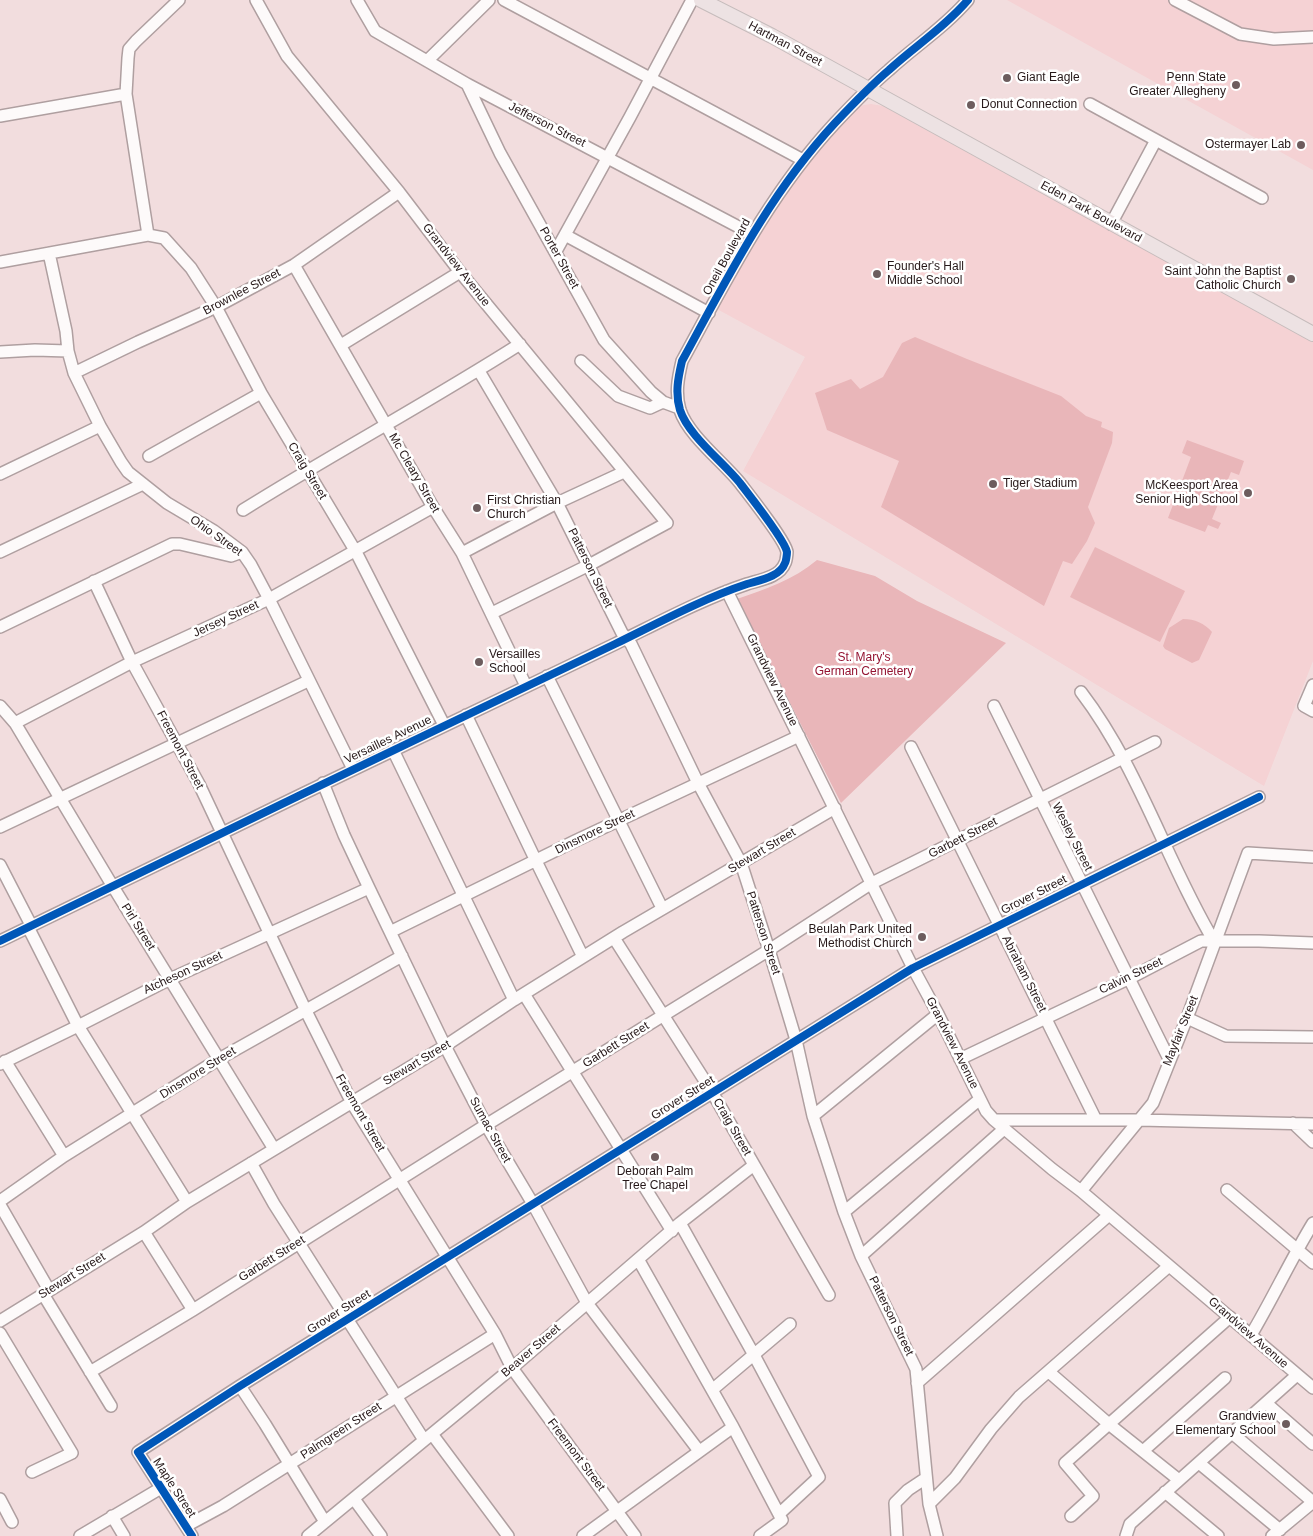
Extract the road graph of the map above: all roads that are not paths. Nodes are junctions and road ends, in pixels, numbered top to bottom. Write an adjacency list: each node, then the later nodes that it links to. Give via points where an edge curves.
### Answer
1 (179, 0): 15 (street, via 129,49)
2 (256, 0): 21 (street, Grandview Avenue, via 287,56)
3 (357, 0): 11 (street, Jefferson Street, via 375,31)
4 (489, 0): 11 (street)
5 (504, 0): 12 (street)
6 (692, 0): 12 (street)
7 (701, 0): 14 (main road, Hartman Street)
8 (968, 0): 14 (street, Oneil Boulevard, via 954,16)
9 (1175, 0): 10 (street, via 1240,34 1274,39)
10 (1313, 37)
11 (427, 61): 13 (street, Jefferson Street)
12 (651, 78): 19 (street); 20 (street)
13 (467, 84): 19 (street, Jefferson Street); 27 (street, Porter Street, via 500,153)
14 (869, 89): 20 (street, Oneil Boulevard); 23 (main road, Eden Park Boulevard)
15 (126, 94): 17 (street); 25 (street)
16 (1090, 104): 18 (street)
17 (0, 116)
18 (1156, 140): 22 (street); 23 (street)
19 (608, 157): 24 (street, Jefferson Street); 26 (street)
20 (803, 160): 24 (street, Oneil Boulevard)
21 (399, 192): 30 (street, Brownlee Street); 31 (street, Grandview Avenue)
22 (1262, 198)
23 (1112, 224): 34 (main road, Eden Park Boulevard)
24 (752, 234): 33 (street, Oneil Boulevard)
25 (148, 235): 28 (street); 32 (street, Craig Street, via 164,238 170,244 191,268)
26 (565, 235): 27 (street); 33 (street)
27 (556, 251): 43 (street, Porter Street, via 604,340 650,392)
28 (48, 253): 29 (street); 37 (street, Ohio Street)
29 (0, 262)
30 (294, 265): 32 (street, Brownlee Street); 36 (street, Mc Cleary Street)
31 (460, 272): 35 (street, Grandview Avenue); 36 (street)
32 (216, 307): 41 (street, Brownlee Street); 42 (street, Craig Street)
33 (709, 313): 44 (street, Oneil Boulevard, via 682,361 676,384)
34 (1313, 334)
35 (520, 344): 40 (street); 49 (street, Grandview Avenue)
36 (341, 345): 45 (street, Mc Cleary Street)
37 (68, 351): 38 (street); 41 (street, Ohio Street)
38 (0, 352)
39 (582, 361): 43 (street, via 618,396 650,408)
40 (479, 370): 45 (street); 52 (street, Patterson Street)
41 (74, 373): 46 (street, Ohio Street)
42 (261, 393): 47 (street); 48 (street, Craig Street)
43 (663, 402): 44 (street, Porter Street)
44 (679, 408): 59 (street, Oneil Boulevard, via 691,430 740,483 781,540 787,553)
45 (386, 424): 48 (street); 53 (street, Mc Cleary Street)
46 (100, 426): 50 (street); 51 (street, Ohio Street, via 128,472)
47 (149, 456)
48 (306, 471): 54 (street); 57 (street, Craig Street)
49 (624, 472): 52 (street); 60 (street, Grandview Avenue, via 667,523)
50 (0, 474)
51 (143, 484): 55 (street); 56 (street, Ohio Street)
52 (557, 503): 58 (street); 60 (street, Patterson Street)
53 (433, 507): 57 (street, Jersey Street); 58 (street, Mc Cleary Street)
54 (243, 510)
55 (0, 552)
56 (242, 552): 61 (street, via 231,556 172,544); 63 (street, Ohio Street)
57 (356, 552): 63 (street, Jersey Street); 78 (street, Craig Street)
58 (462, 553): 64 (street, Mc Cleary Street)
59 (786, 564): 62 (street, Versailles Avenue, via 773,576)
60 (589, 565): 64 (street); 66 (street, Patterson Street)
61 (94, 581): 65 (street); 67 (street, Freemont Street)
62 (727, 591): 66 (street, Versailles Avenue); 79 (street, Grandview Avenue)
63 (269, 599): 67 (street, Jersey Street); 69 (street, Ohio Street)
64 (492, 613): 71 (street, Mc Cleary Street)
65 (0, 627)
66 (626, 638): 68 (street, Versailles Avenue); 86 (street, Patterson Street)
67 (132, 662): 77 (street, Jersey Street); 81 (street, Freemont Street)
68 (548, 676): 71 (street, Versailles Avenue); 92 (street)
69 (308, 681): 81 (street); 85 (street, Ohio Street)
70 (1313, 685): 75 (street)
71 (526, 686): 76 (street, Versailles Avenue)
72 (1081, 692): 84 (street)
73 (0, 706): 77 (street, Pirl Street)
74 (994, 706): 90 (street, Wesley Street)
75 (1308, 708)
76 (466, 714): 78 (street, Versailles Avenue); 98 (street)
77 (15, 723): 88 (street, Pirl Street)
78 (444, 725): 83 (street, Versailles Avenue)
79 (799, 736): 86 (street, Dinsmore Street); 91 (street, Grandview Avenue)
80 (1155, 742): 84 (street, Garbett Street)
81 (177, 743): 88 (street); 94 (street, Freemont Street)
82 (911, 747): 95 (street, Abraham Street)
83 (393, 750): 85 (street, Versailles Avenue); 105 (street)
84 (1124, 758): 90 (street, Garbett Street); 96 (street)
85 (352, 769): 87 (street, Versailles Avenue)
86 (698, 783): 92 (street, Dinsmore Street); 99 (street, Patterson Street)
87 (323, 784): 94 (street, Versailles Avenue); 104 (street, Sumac Street)
88 (60, 798): 93 (street); 103 (street, Pirl Street)
89 (1259, 798): 96 (street, Grover Street)
90 (1040, 799): 95 (street, Garbett Street); 102 (street, Wesley Street)
91 (835, 808): 99 (street, Stewart Street); 101 (street, Grandview Avenue)
92 (618, 821): 98 (street, Dinsmore Street); 106 (street)
93 (0, 827)
94 (222, 832): 103 (street, Versailles Avenue); 110 (street, Freemont Street)
95 (957, 841): 101 (street, Garbett Street); 108 (street, Abraham Street)
96 (1165, 843): 102 (street, Grover Street); 113 (street)
97 (1313, 857): 113 (street, Mayfair Street, via 1248,854)
98 (536, 861): 105 (street, Dinsmore Street); 117 (street)
99 (741, 863): 106 (street, Stewart Street); 115 (street, Patterson Street)
100 (2, 869): 107 (street)
101 (872, 883): 115 (street, Garbett Street); 118 (street, Grandview Avenue)
102 (1082, 883): 108 (street, Grover Street); 119 (street, Wesley Street)
103 (112, 885): 107 (street, Versailles Avenue); 120 (street, Pirl Street)
104 (369, 888): 109 (street, Sumac Street); 110 (street, Atcheson Street)
105 (464, 897): 109 (street, Dinsmore Street); 122 (street)
106 (662, 908): 111 (street, Stewart Street)
107 (29, 926): 112 (street, Versailles Avenue); 128 (street)
108 (999, 926): 118 (street, Grover Street); 126 (street, Abraham Street)
109 (392, 931): 116 (street, Sumac Street)
110 (270, 932): 120 (street, Atcheson Street); 123 (street, Freemont Street)
111 (614, 938): 117 (street, Stewart Street); 125 (street, Craig Street)
112 (0, 941)
113 (1215, 942): 114 (street, Calvin Street); 119 (street, Calvin Street, via 1201,941); 127 (street, Mayfair Street)
114 (1313, 944)
115 (770, 950): 125 (street, Garbett Street); 130 (street, Patterson Street)
116 (402, 956): 123 (street, Dinsmore Street); 131 (street, Sumac Street)
117 (583, 957): 121 (street, Stewart Street)
118 (913, 968): 124 (street, Grandview Avenue); 130 (street, Grover Street)
119 (1130, 978): 126 (street, Calvin Street); 132 (street, Wesley Street)
120 (170, 979): 128 (street, Atcheson Street); 133 (street, Pirl Street)
121 (524, 994): 122 (street, Stewart Street); 136 (street)
122 (514, 1000): 131 (street, Stewart Street)
123 (306, 1011): 133 (street, Dinsmore Street); 139 (street, Freemont Street)
124 (938, 1014): 134 (street, Grandview Avenue); 141 (street)
125 (662, 1016): 136 (street, Garbett Street); 137 (street, Craig Street)
126 (1046, 1018): 134 (street, Calvin Street); 143 (street, Abraham Street)
127 (1187, 1018): 129 (street, via 1226,1036); 132 (street, Mayfair Street)
128 (78, 1026): 135 (street, Atcheson Street); 140 (street)
129 (1313, 1036)
130 (796, 1040): 137 (street, Grover Street); 141 (street, Patterson Street)
131 (446, 1046): 139 (street, Stewart Street); 147 (street, Sumac Street)
132 (1170, 1058): 144 (street, Mayfair Street, via 1152,1103)
133 (219, 1059): 140 (street, Dinsmore Street); 150 (street, Pirl Street)
134 (960, 1059): 138 (street, Grandview Avenue)
135 (3, 1062): 152 (street)
136 (573, 1072): 147 (street, Garbett Street); 151 (street)
137 (712, 1092): 151 (street, Grover Street); 154 (street, Craig Street)
138 (980, 1099): 142 (street, Grandview Avenue); 162 (street)
139 (352, 1103): 150 (street, Stewart Street); 155 (street, Freemont Street)
140 (132, 1114): 152 (street, Dinsmore Street); 159 (street)
141 (813, 1116): 162 (street, Patterson Street)
142 (994, 1120): 143 (street); 148 (street, Grandview Avenue)
143 (1096, 1120): 144 (street)
144 (1139, 1120): 145 (street); 157 (street, Mayfair Street)
145 (1293, 1123): 146 (street); 149 (street)
146 (1313, 1124)
147 (486, 1125): 155 (street, Garbett Street); 160 (street, Sumac Street)
148 (1004, 1129): 157 (street, Grandview Avenue); 169 (street)
149 (1313, 1142)
150 (274, 1149): 153 (street, Stewart Street)
151 (620, 1150): 160 (street, Grover Street); 165 (street)
152 (64, 1156): 158 (street, Dinsmore Street)
153 (251, 1163): 159 (street, Stewart Street); 167 (street)
154 (754, 1165): 165 (street, Beaver Street); 175 (street, Craig Street)
155 (399, 1180): 167 (street, Garbett Street); 170 (street, Freemont Street)
156 (1227, 1190): 168 (street)
157 (1081, 1191): 163 (street, Grandview Avenue)
158 (0, 1201)
159 (187, 1202): 166 (street, Stewart Street)
160 (533, 1204): 170 (street, Grover Street); 176 (street, Sumac Street)
161 (0, 1205): 174 (street)
162 (844, 1212): 169 (street, Patterson Street)
163 (1109, 1215): 173 (street, Grandview Avenue); 191 (street)
164 (1313, 1223): 168 (street)
165 (676, 1227): 171 (street, Beaver Street); 185 (street)
166 (144, 1232): 174 (street, Stewart Street); 177 (street)
167 (300, 1242): 177 (street, Garbett Street); 179 (street)
168 (1297, 1250): 172 (street); 184 (street)
169 (861, 1256): 191 (street, Patterson Street, via 916,1369)
170 (447, 1258): 179 (street, Grover Street); 183 (street, Freemont Street)
171 (638, 1259): 176 (street, Beaver Street); 194 (street)
172 (1313, 1263)
173 (1170, 1266): 178 (street, Grandview Avenue); 188 (street)
174 (46, 1292): 180 (street, Stewart Street); 187 (street)
175 (829, 1295)
176 (587, 1304): 186 (street, Beaver Street); 203 (street, Sumac Street)
177 (193, 1310): 187 (street, Garbett Street)
178 (1230, 1316): 184 (street, Grandview Avenue); 198 (street)
179 (348, 1319): 192 (street, Grover Street); 195 (street)
180 (0, 1320)
181 (790, 1324): 185 (street)
182 (0, 1333): 208 (street, via 72,1453)
183 (495, 1334): 186 (street, Freemont Street); 195 (street, Palmgreen Street)
184 (1251, 1334): 189 (street, Grandview Avenue)
185 (754, 1355): 194 (street); 220 (street, via 819,1477)
186 (512, 1368): 201 (street, Beaver Street); 217 (street, Freemont Street)
187 (90, 1372): 197 (street)
188 (1049, 1372): 198 (street); 216 (street, via 1019,1397 955,1478)
189 (1296, 1375): 193 (street, Grandview Avenue); 196 (street)
190 (1225, 1378): 205 (street)
191 (918, 1383): 209 (street, Patterson Street)
192 (240, 1386): 204 (street, Grover Street); 207 (street)
193 (1313, 1388)
194 (712, 1390): 199 (street)
195 (396, 1396): 201 (street); 207 (street, Palmgreen Street)
196 (1266, 1403): 200 (street); 202 (street)
197 (111, 1406)
198 (1110, 1425): 205 (street); 219 (street, via 1065,1463 1093,1496)
199 (734, 1426): 203 (street); 220 (street)
200 (1232, 1434): 206 (street); 215 (street)
201 (428, 1437): 214 (street, Beaver Street); 224 (street)
202 (1313, 1444)
203 (699, 1451): 217 (street)
204 (138, 1452): 211 (street, Maple Street)
205 (1143, 1452): 210 (street)
206 (1199, 1463): 210 (street); 225 (street)
207 (290, 1464): 222 (street); 223 (street, Palmgreen Street)
208 (32, 1472)
209 (926, 1478): 216 (street, Patterson Street); 233 (street, via 895,1503)
210 (1179, 1480): 212 (street)
211 (161, 1488): 218 (street); 223 (street, Maple Street)
212 (1165, 1492): 235 (street, via 1130,1524); 236 (street)
213 (0, 1499): 221 (street)
214 (354, 1499): 222 (street, Beaver Street); 229 (street)
215 (1313, 1502): 225 (street)
216 (929, 1504): 234 (street, Patterson Street)
217 (617, 1511): 230 (street); 231 (street, Freemont Street)
218 (112, 1516): 226 (street); 227 (street)
219 (1072, 1516)
220 (780, 1517): 232 (street)
221 (12, 1522)
222 (325, 1522): 228 (street, Beaver Street)
223 (189, 1531)
224 (506, 1533)
225 (1276, 1533)
226 (80, 1536)
227 (124, 1536)
228 (308, 1536)
229 (381, 1536)
230 (583, 1536)
231 (635, 1536)
232 (760, 1536)
233 (897, 1536)
234 (937, 1536)
235 (1126, 1536)
236 (1218, 1536)

